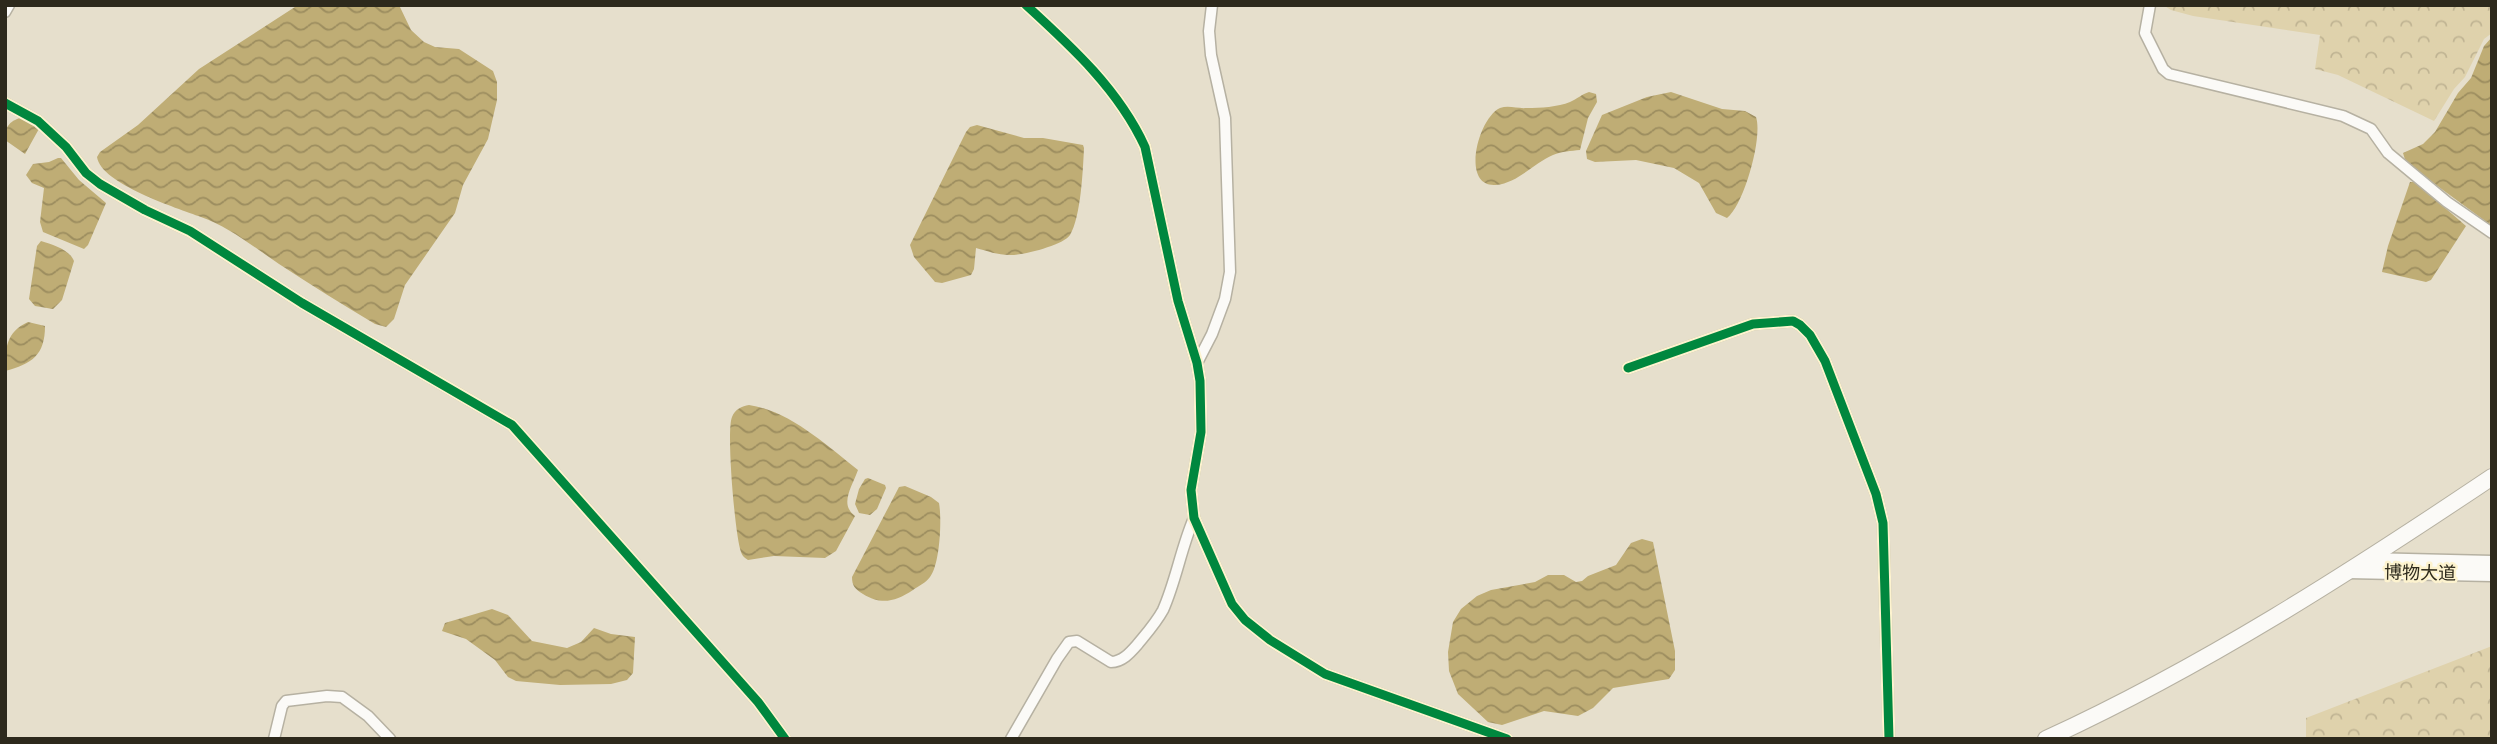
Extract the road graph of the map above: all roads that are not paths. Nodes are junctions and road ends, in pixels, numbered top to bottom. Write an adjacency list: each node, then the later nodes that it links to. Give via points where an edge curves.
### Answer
1 (9, 5): 5 (street)
2 (1026, 5): 8 (street, via 1095,73 1140,135)
3 (1212, 5): 8 (street, via 1210,47 1225,118 1230,260 1225,299)
4 (2150, 5): 7 (street, via 2145,33 2169,74 2365,125 2388,153)
5 (5, 12)
6 (5, 103): 18 (street, via 38,121 100,184 190,231 302,303 512,425 758,702)
7 (2492, 233)
8 (1197, 363): 11 (street, via 1202,416 1191,491)
9 (1628, 368): 21 (street, via 1760,322 1793,321 1810,335 1825,361 1881,516)
10 (2492, 477): 12 (highway)
11 (1194, 518): 19 (street, via 1165,604 1146,634 1116,662 1069,642); 20 (street, via 1232,604 1288,653 1325,674)
12 (2365, 560): 13 (main road, 博物大道); 14 (highway)
13 (2492, 563)
14 (2348, 571): 15 (main road, 博物大道); 22 (highway, via 2197,661)
15 (2492, 574)
16 (274, 739): 17 (street, via 286,701 332,695 359,708)
17 (390, 739)
18 (785, 739)
19 (1011, 739)
20 (1507, 739)
21 (1889, 739)
22 (2046, 739)

